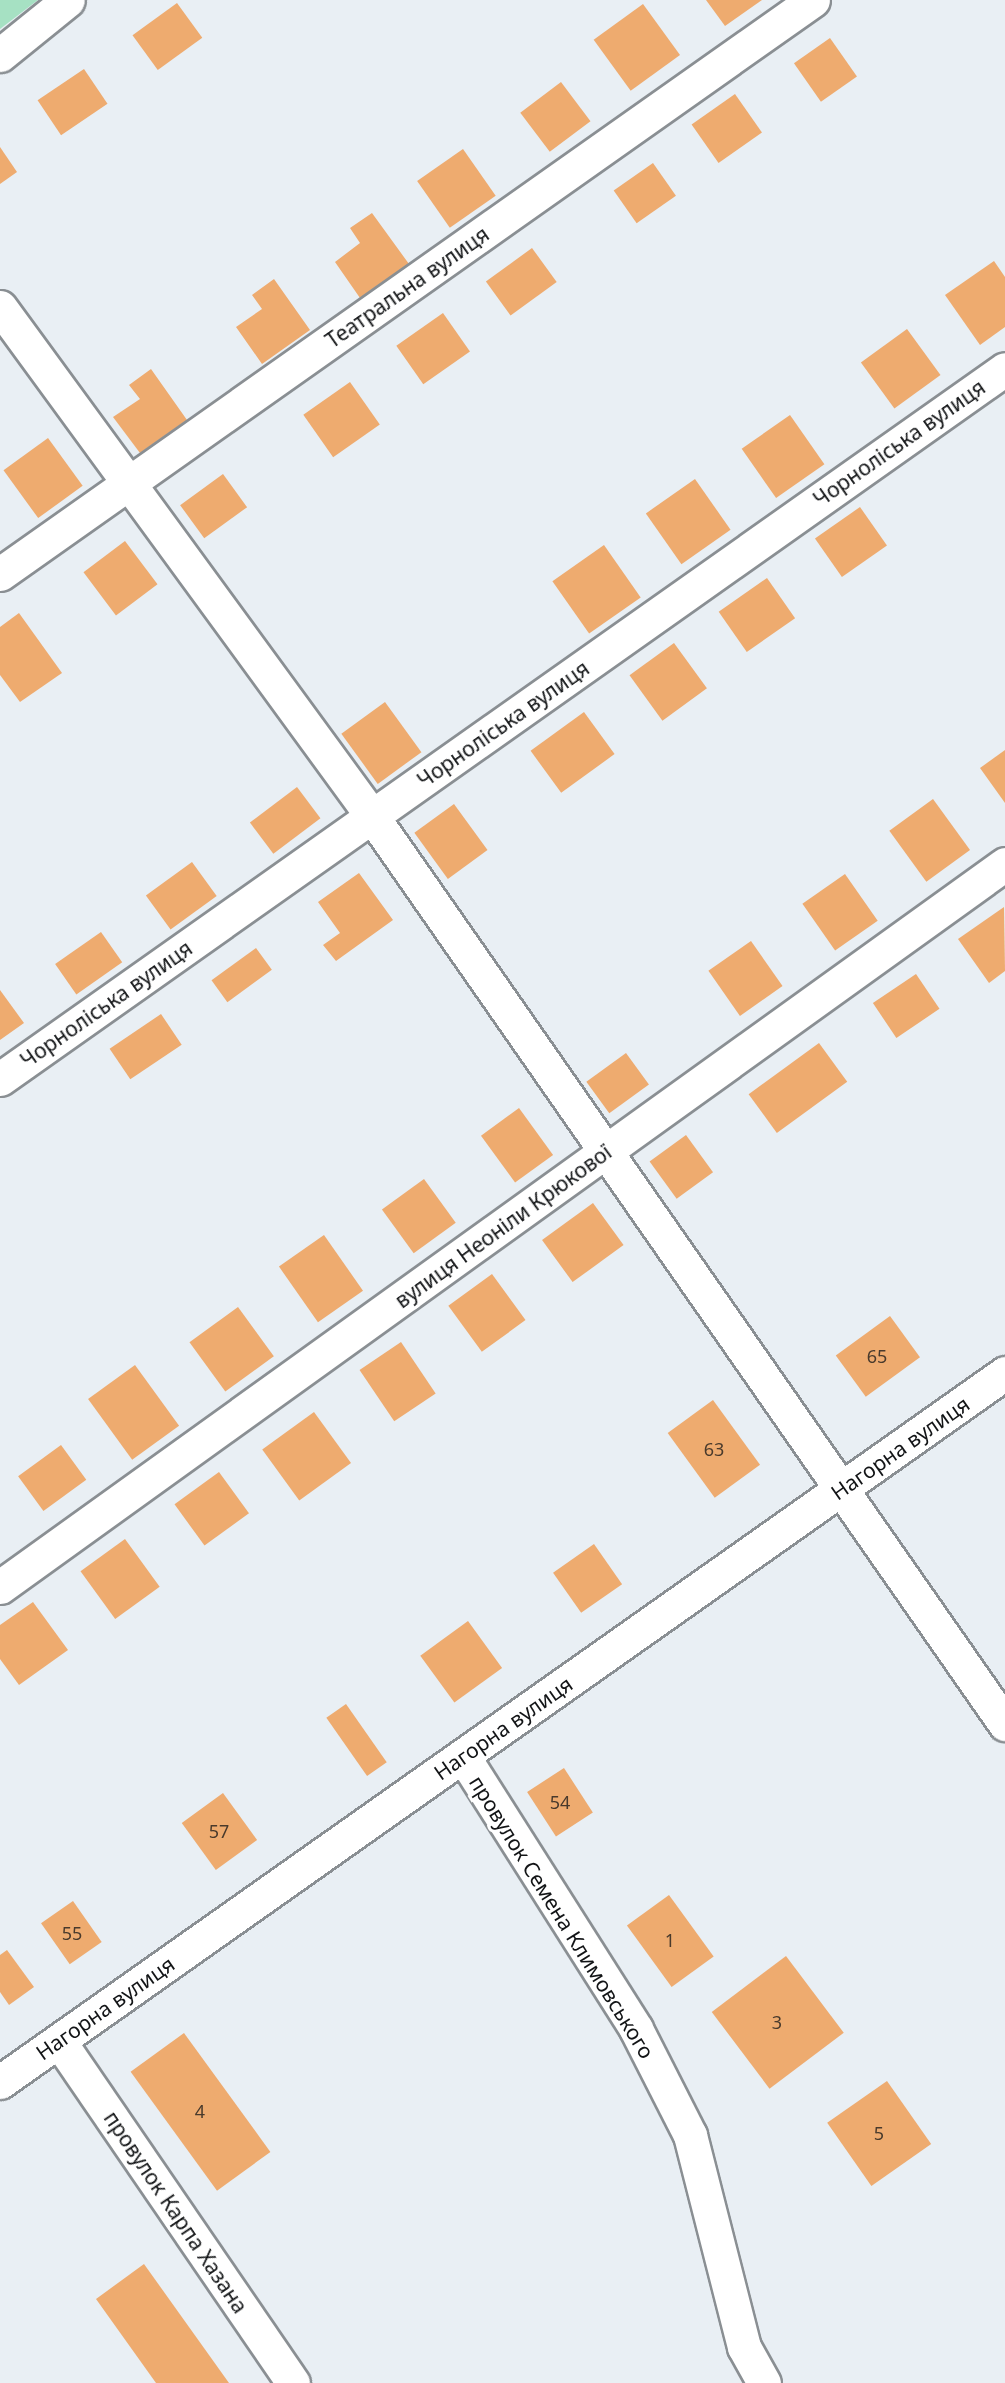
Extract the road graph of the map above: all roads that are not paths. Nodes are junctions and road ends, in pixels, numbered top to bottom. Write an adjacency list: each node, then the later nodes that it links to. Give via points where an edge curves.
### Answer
1 (68, 0): 3 (street)
2 (813, 0): 6 (street, Театральна вулиця)
3 (0, 55)
4 (0, 307): 6 (street)
5 (1005, 369): 8 (street, Чорноліська вулиця)
6 (126, 485): 7 (street, Театральна вулиця); 8 (street)
7 (0, 574)
8 (372, 816): 10 (street, Чорноліська вулиця); 11 (street)
9 (1005, 864): 11 (street, вулиця Неоніли Крюкової)
10 (0, 1079)
11 (605, 1153): 13 (street); 14 (street, вулиця Неоніли Крюкової)
12 (1005, 1373): 13 (street, Нагорна вулиця)
13 (839, 1490): 15 (street); 16 (street, Нагорна вулиця)
14 (0, 1587)
15 (1005, 1724)
16 (463, 1756): 17 (street, Нагорна вулиця); 20 (street, провулок Семена Климовського, via 636,2029 690,2135 744,2347)
17 (59, 2041): 18 (street, Нагорна вулиця); 19 (street, провулок Карпа Хазана)
18 (0, 2082)
19 (293, 2383)
20 (764, 2383)

